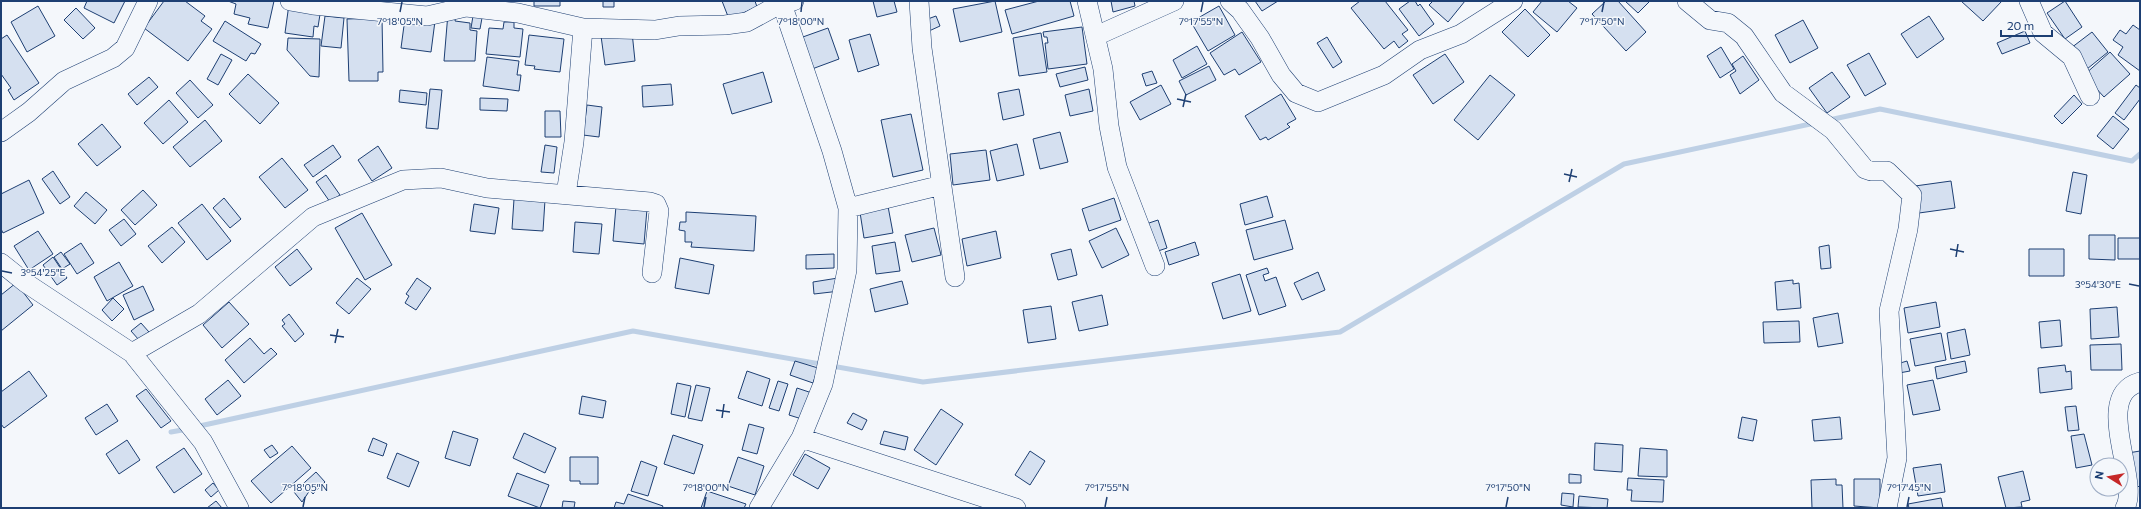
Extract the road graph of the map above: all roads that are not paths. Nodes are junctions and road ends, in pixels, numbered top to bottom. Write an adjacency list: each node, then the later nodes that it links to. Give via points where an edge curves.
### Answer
1 (148, 1): 15 (street, via 125,48 114,58 64,81 29,112)
2 (290, 1): 11 (street, via 427,16)
3 (919, 1): 16 (street, via 922,48)
4 (1087, 1): 13 (street)
5 (1174, 1): 13 (street)
6 (1230, 1): 7 (street, via 1240,10 1281,75 1296,93 1318,102 1384,75 1420,50 1461,34)
7 (1513, 1)
8 (1687, 1): 29 (street, via 1710,20 1728,23 1744,36 1784,93 1833,130 1865,169 1887,171 1912,195 1908,229 1889,311 1897,458)
9 (2029, 1): 14 (street, via 2043,32 2072,57)
10 (786, 2): 12 (street, via 747,22 725,25 679,26 655,30); 18 (street, via 789,29 832,151)
11 (466, 4): 12 (street)
12 (583, 28): 17 (street, via 574,142)
13 (1096, 36): 20 (street, via 1117,167)
14 (2090, 96)
15 (1, 132)
16 (942, 185): 18 (street); 22 (street)
17 (566, 194): 21 (street, via 656,204 659,210); 23 (street, via 487,188 441,178 404,180 313,217 199,314)
18 (848, 208): 25 (street, via 847,270 823,384)
19 (1, 263): 23 (street, via 26,283)
20 (1155, 266)
21 (652, 273)
22 (955, 277)
23 (132, 352): 26 (street, via 203,442)
24 (2140, 382): 30 (street, via 2130,385 2123,392 2120,406 2120,426 2130,492)
25 (801, 438): 27 (street); 28 (street)
26 (239, 508)
27 (759, 508)
28 (1016, 508)
29 (1887, 508)
30 (2125, 508)

